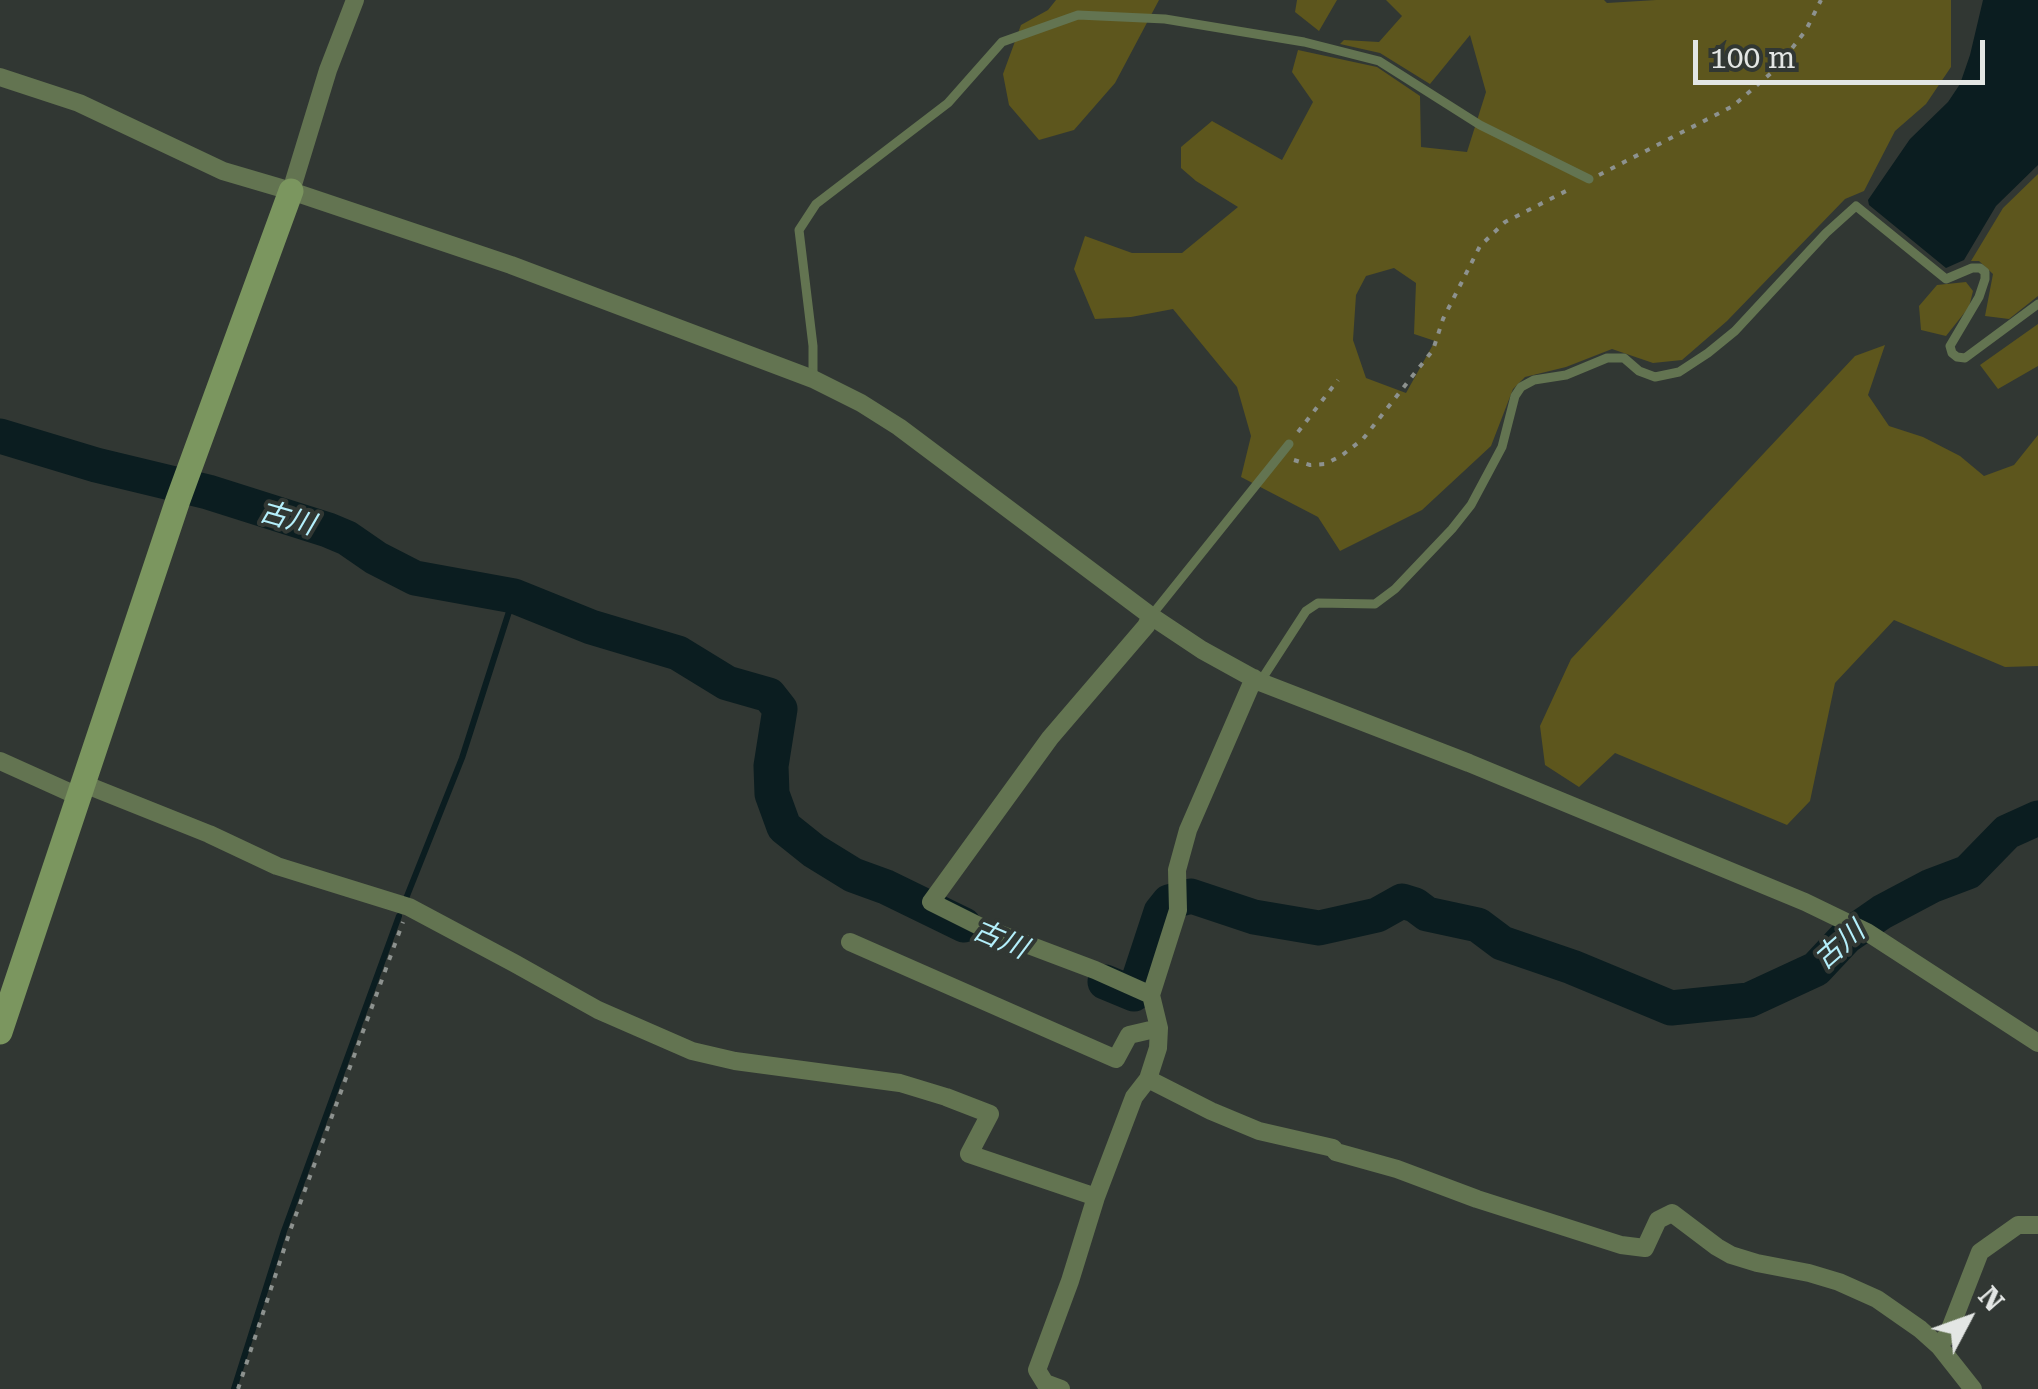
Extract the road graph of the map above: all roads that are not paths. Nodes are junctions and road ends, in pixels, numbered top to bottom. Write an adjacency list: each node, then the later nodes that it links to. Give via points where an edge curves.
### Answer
1 (355, 0): 4 (street)
2 (0, 78): 4 (street, via 80,103 223,170)
3 (1589, 180): 6 (lane, via 1480,124 1379,61 1165,19 1078,15 1002,42 948,103 816,204 799,230)
4 (291, 191): 6 (street); 11 (street)
5 (2038, 304): 9 (lane, via 1965,358 1957,356 1950,346 1979,297 1984,272 1972,268 1946,279 1856,206 1735,331 1679,372 1655,377 1624,358 1607,358 1521,387 1502,447 1452,529 1375,604 1318,603 1306,611)
6 (813, 379): 8 (street, via 899,426)
7 (1285, 448): 8 (lane)
8 (1151, 616): 9 (street); 13 (street, via 1050,738 930,902)
9 (1257, 680): 13 (street, via 1188,830 1177,870 1178,901); 16 (street, via 1805,902 1860,929)
10 (0, 761): 11 (street)
11 (82, 790): 15 (street); 18 (street, via 209,834 277,866 409,907 598,1010 692,1051 900,1083 990,1114 969,1154)
12 (850, 942): 14 (street, via 1116,1059 1128,1034)
13 (1140, 990): 14 (street)
14 (1159, 1028): 17 (street)
15 (0, 1032)
16 (2038, 1043)
17 (1148, 1079): 18 (street, via 1134,1097); 20 (street, via 1260,1132 1333,1148 1621,1245 1645,1248 1658,1220 1672,1213 1731,1254 1859,1290)
18 (1096, 1197): 21 (street, via 1036,1370)
19 (2038, 1225): 20 (street, via 2018,1225 1980,1252)
20 (1939, 1346): 22 (street)
21 (1061, 1389)
22 (1973, 1389)

